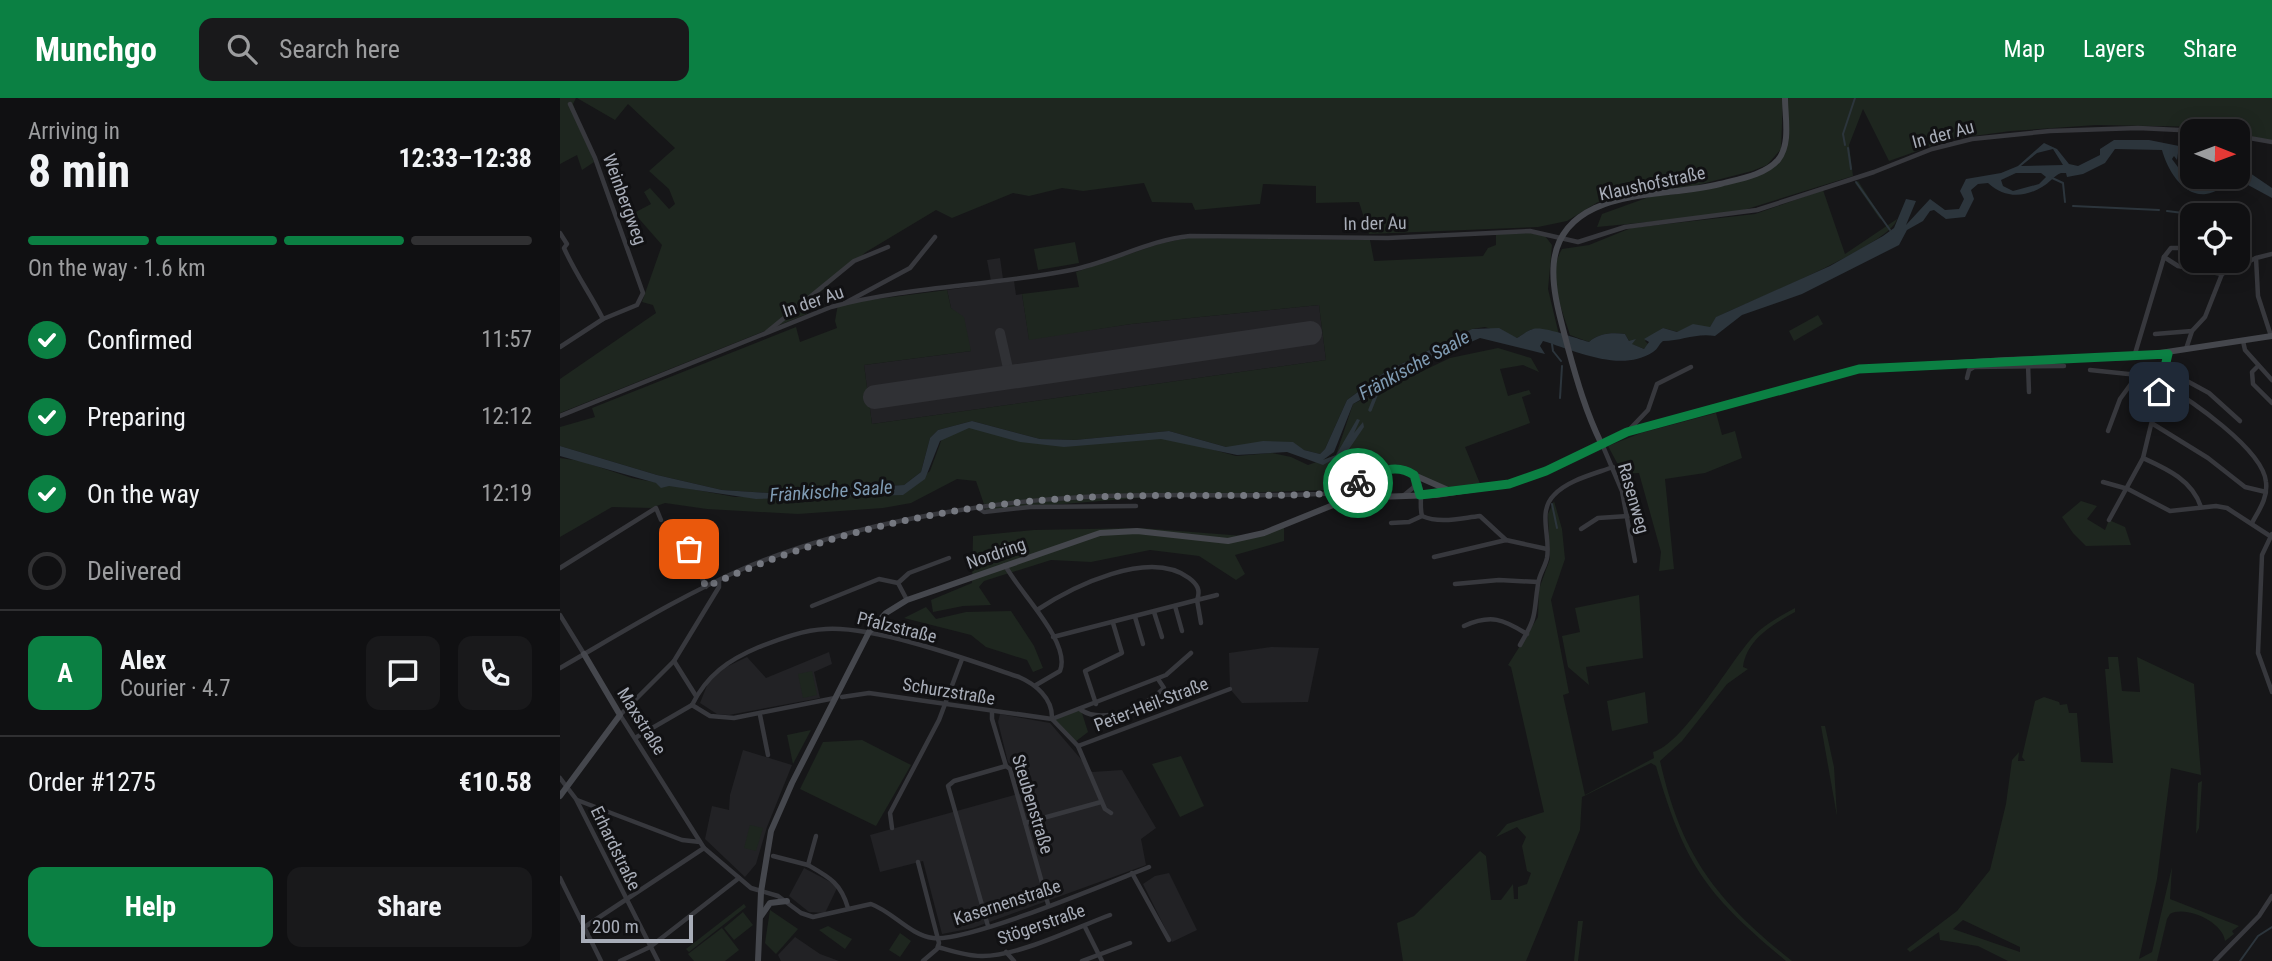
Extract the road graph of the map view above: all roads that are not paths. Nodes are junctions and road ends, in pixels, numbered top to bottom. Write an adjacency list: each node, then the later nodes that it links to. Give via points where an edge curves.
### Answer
1 (1785, 98): 8 (main road, Klaushofstraße, via 1784,149 1769,168 1686,192 1608,204 1581,217)
2 (570, 104): 17 (street, Weinbergweg, via 641,283 642,299 637,305)
3 (2180, 130): 8 (street, In der Au, via 2050,131 1972,139 1758,210 1625,227 1586,241)
4 (2250, 138): 5 (street)
5 (2272, 142)
6 (560, 233): 11 (street, via 567,244)
7 (935, 237): 16 (street, via 910,268)
8 (1562, 238): 16 (street, In der Au, via 1530,231 1388,238 1190,236 1150,243 1072,270); 44 (main road, via 1553,262 1555,300 1587,412)
9 (888, 247): 19 (street, via 854,261)
10 (2180, 247): 13 (street, via 2171,247)
11 (562, 250): 17 (street)
12 (2272, 254): 14 (street)
13 (2164, 257): 15 (street, via 2178,266); 26 (street)
14 (2256, 258): 15 (street); 21 (street, via 2258,296)
15 (2222, 274): 18 (street, via 2205,317)
16 (844, 304): 19 (street, In der Au)
17 (603, 319): 23 (street)
18 (2192, 331): 20 (street); 24 (street)
19 (766, 333): 39 (street, In der Au)
20 (2155, 334)
21 (2272, 336): 22 (main road, Nordring)
22 (2242, 341): 24 (main road, Nordring); 29 (street)
23 (560, 347)
24 (2186, 351): 25 (main road, Nordring)
25 (2168, 354): 26 (main road, Nordring); 31 (street)
26 (2134, 357): 27 (main road, Nordring)
27 (2028, 362): 28 (street); 34 (street, via 1974,367); 37 (street); 43 (main road, Nordring, via 1859,369)
28 (2064, 366)
29 (2258, 366): 35 (street); 38 (street, via 2252,372 2253,384)
30 (1691, 367): 43 (street, via 1657,384 1648,410)
31 (2165, 367): 33 (street, via 2148,364); 36 (street); 40 (street, via 2209,393)
32 (2091, 370): 33 (street)
33 (2138, 375): 42 (street, via 2120,399)
34 (1967, 378)
35 (2272, 380)
36 (2161, 383): 41 (street); 51 (street, via 2231,433 2264,472)
37 (2029, 392)
38 (2272, 403)
39 (560, 416)
40 (2240, 421)
41 (2153, 424): 45 (street); 51 (street, via 2245,487)
42 (2108, 431)
43 (1627, 432): 44 (main road, Nordring)
44 (1601, 443): 46 (street, Rasenweg); 50 (main road, Nordring, via 1509,484)
45 (2143, 458): 49 (street); 55 (street, via 2191,487)
46 (1613, 467): 58 (street, Rasenweg); 67 (street, via 1556,492 1545,510)
47 (1414, 475): 50 (main road); 52 (street); 53 (street, via 1414,486); 56 (street, via 1403,469 1385,470 1346,489 1322,494 1085,497)
48 (2103, 482): 49 (street)
49 (2128, 489): 55 (street, via 2165,510); 60 (street)
50 (1453, 491): 52 (main road, Nordring)
51 (2266, 492): 62 (street)
52 (1420, 495): 53 (main road, Nordring); 57 (street)
53 (1403, 496): 71 (main road, Nordring, via 1338,503 1264,533 1228,541 1137,531 1100,533)
54 (1136, 506): 56 (street, via 984,512)
55 (2201, 507): 62 (street, via 2227,508)
56 (978, 508): 73 (street, via 813,544)
57 (1422, 516): 61 (street); 65 (street, via 1447,520 1480,516)
58 (1628, 516): 63 (street, via 1598,518); 70 (street, Rasenweg)
59 (660, 520): 72 (street, via 656,508)
60 (2109, 520)
61 (1391, 523)
62 (2252, 523): 64 (street)
63 (1581, 529)
64 (2271, 535): 105 (street, via 2262,555 2258,653)
65 (1506, 540): 67 (street); 68 (street)
66 (688, 548): 77 (street)
67 (1547, 549): 74 (street)
68 (1434, 557)
69 (949, 558): 75 (street, via 909,573)
70 (1635, 561)
71 (1005, 565): 79 (main road, Nordring); 83 (street)
72 (560, 568)
73 (719, 581): 77 (street); 100 (street)
74 (1538, 582): 76 (street); 92 (street, via 1536,619)
75 (898, 583): 79 (street); 81 (street, via 879,579)
76 (1455, 584)
77 (706, 587): 98 (street)
78 (1217, 595): 80 (street)
79 (907, 600): 91 (main road, Nordring, via 886,613)
80 (1197, 600): 82 (street); 83 (street, via 1199,591 1191,579 1169,569 1146,568 1090,582); 88 (street)
81 (812, 606)
82 (1175, 606): 84 (street); 90 (street)
83 (1037, 610): 93 (street)
84 (1154, 612): 86 (street); 94 (street)
85 (560, 615): 98 (street, Maxstraße)
86 (1135, 617): 87 (street); 95 (street)
87 (1113, 623): 93 (street); 109 (street, via 1122,653 1085,671)
88 (1201, 623)
89 (1464, 626): 92 (street, via 1497,618)
90 (1182, 631)
91 (869, 632): 99 (street, Pfalzstraße); 106 (street, Pfalzstraße, via 822,629 783,638 721,667); 107 (main road, Nordring)
92 (1527, 634): 96 (street)
93 (1053, 637): 103 (street, via 1062,665 1054,676)
94 (1162, 637)
95 (1143, 644)
96 (1520, 645)
97 (1191, 653): 102 (street)
98 (584, 654): 101 (street); 113 (main road, Maxstraße)
99 (962, 659): 103 (street, Pfalzstraße); 108 (street)
100 (674, 661): 106 (street); 113 (street)
101 (560, 668)
102 (1158, 678): 109 (street); 111 (street, via 1164,688 1154,697 1112,714 1094,716)
103 (1036, 685): 115 (street, via 1053,711)
104 (1230, 689): 117 (street, Peter-Heil-Straße)
105 (2272, 692)
106 (696, 696): 110 (street, Pfalzstraße)
107 (838, 697): 108 (street, Schurzstraße, via 869,693); 114 (street, Schurzstraße); 138 (main road, Nordring, via 771,831)
108 (944, 704): 112 (street, Schurzstraße); 127 (street, via 890,813)
109 (1096, 704): 111 (street)
110 (692, 705): 114 (street, Schurzstraße, via 717,717); 116 (street)
111 (1081, 710): 115 (street)
112 (992, 712): 115 (street, Schurzstraße); 119 (street, Steubenstraße)
113 (621, 715): 116 (street, Maxstraße); 121 (main road)
114 (760, 715): 118 (street)
115 (1052, 719): 117 (street, Peter-Heil-Straße)
116 (635, 738): 129 (street, Maxstraße)
117 (1078, 746): 124 (street)
118 (768, 755)
119 (1006, 766): 126 (street, Steubenstraße); 146 (street, via 954,780 948,786)
120 (560, 778): 121 (street, Erhardstraße)
121 (567, 786): 122 (main road); 123 (street, Erhardstraße)
122 (560, 796)
123 (576, 799): 129 (street, via 682,840); 140 (street, Erhardstraße)
124 (1101, 802): 125 (street); 126 (street)
125 (1111, 813)
126 (1025, 823): 142 (street, Steubenstraße)
127 (892, 828)
128 (816, 836): 133 (street)
129 (700, 842): 130 (street, Maxstraße)
130 (704, 848): 136 (street, Maxstraße); 140 (street)
131 (772, 856): 133 (street)
132 (918, 862): 149 (street)
133 (808, 865): 143 (street, via 836,881)
134 (1149, 867): 135 (street, Kasernenstraße)
135 (1132, 873): 142 (street, Kasernenstraße); 150 (street)
136 (740, 877): 138 (street, Kasernenstraße); 152 (street)
137 (560, 878): 148 (street)
138 (761, 892): 141 (street, Kasernenstraße); 145 (main road, Nordring)
139 (2272, 896): 164 (street)
140 (626, 901): 148 (street); 152 (street, Erhardstraße)
141 (787, 901): 143 (street, Kasernenstraße, via 813,917); 145 (main road, via 770,903)
142 (1048, 904): 146 (street, Kasernenstraße)
143 (848, 908): 149 (street, Kasernenstraße, via 871,904 922,935)
144 (1110, 915): 147 (street, Stögerstraße)
145 (759, 921): 159 (main road, Nordring)
146 (988, 926): 149 (street, Kasernenstraße)
147 (1085, 927): 154 (street, Stögerstraße); 155 (street)
148 (583, 928): 156 (street)
149 (938, 938): 153 (street)
150 (1169, 940)
151 (1130, 943): 155 (street)
152 (650, 947): 157 (street); 158 (street, Erhardstraße)
153 (939, 947): 154 (street, Stögerstraße, via 980,956); 160 (street)
154 (1006, 952): 161 (street)
155 (1099, 954): 162 (street); 163 (street)
156 (601, 961)
157 (620, 961)
158 (657, 961)
159 (758, 961)
160 (923, 961)
161 (1014, 961)
162 (1082, 961)
163 (1102, 961)
164 (2215, 961)

